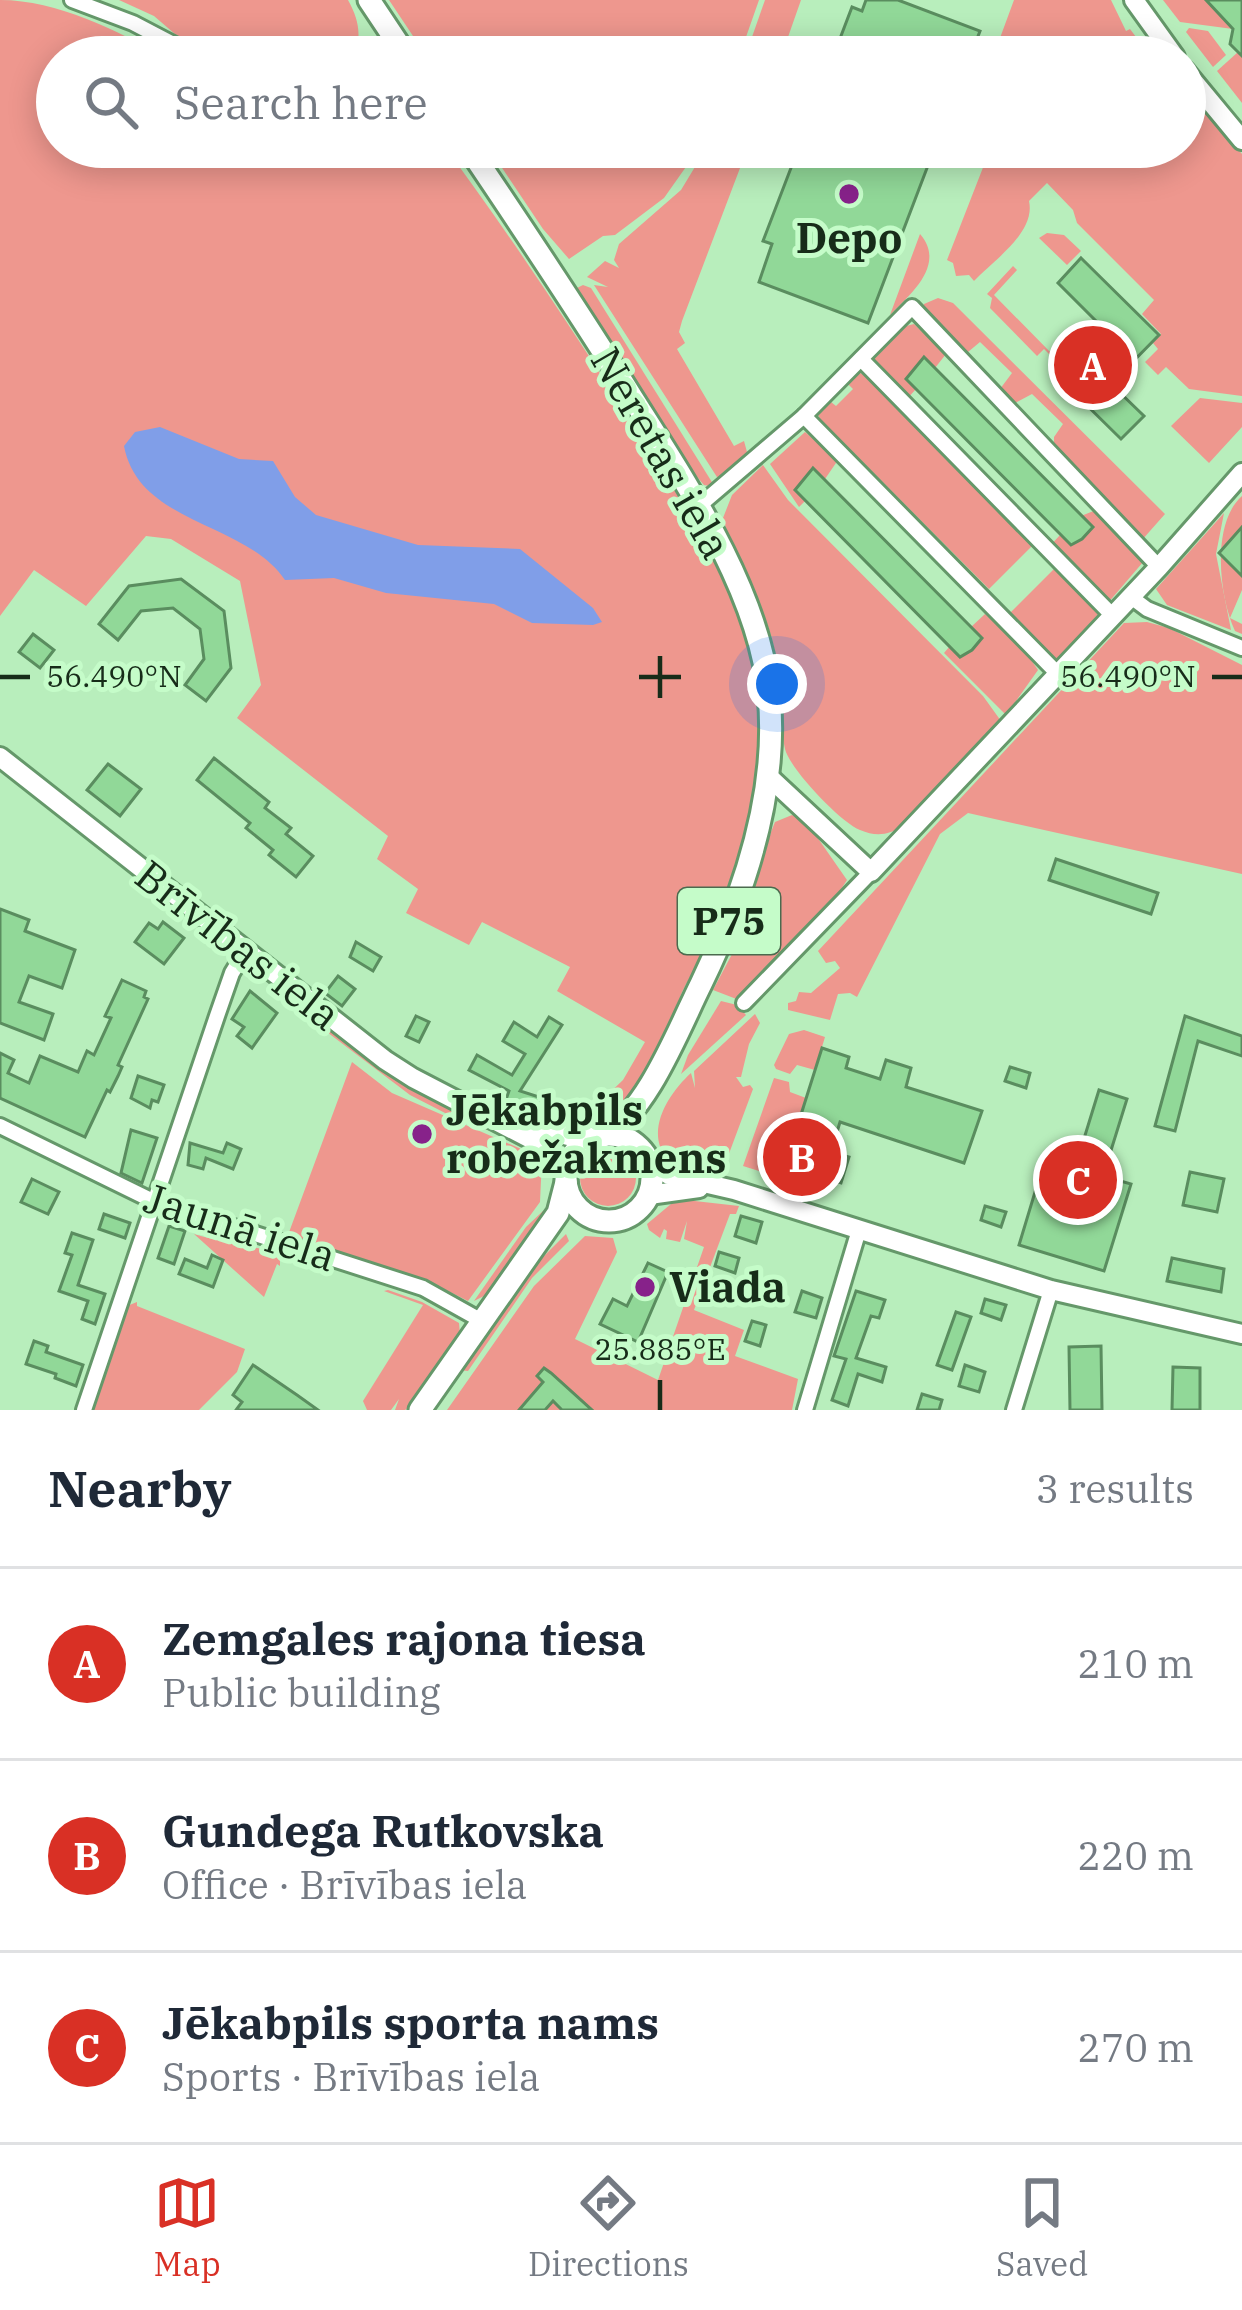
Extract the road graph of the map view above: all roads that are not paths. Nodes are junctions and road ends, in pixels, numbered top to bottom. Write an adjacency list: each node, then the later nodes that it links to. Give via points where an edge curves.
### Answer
1 (72, 0): 4 (street)
2 (369, 0): 5 (main road)
3 (1134, 0): 6 (main road)
4 (158, 36)
5 (392, 36)
6 (1159, 36)
7 (1206, 96): 8 (main road)
8 (1242, 140)
9 (482, 168): 13 (main road, Neretas iela / P75)
10 (861, 359): 11 (street); 14 (street, via 911,307); 16 (street)
11 (804, 416): 13 (street); 18 (street)
12 (1242, 473): 14 (main road)
13 (700, 505): 20 (main road, Neretas iela / P75, via 761,650 770,695)
14 (1159, 568): 15 (main road)
15 (1131, 597): 16 (main road); 17 (street)
16 (1113, 616): 18 (main road)
17 (1242, 648)
18 (1058, 674): 21 (main road)
19 (0, 757): 22 (main road, Brīvības iela)
20 (767, 775): 21 (main road); 24 (main road, Neretas iela / P75, via 742,887)
21 (871, 872): 23 (street)
22 (246, 950): 25 (main road, Brīvības iela, via 413,1078); 32 (street)
23 (744, 1004)
24 (664, 1058): 27 (main road, P75, via 624,1121); 28 (main road, via 645,1119)
25 (488, 1115): 27 (main road); 29 (main road, via 556,1154)
26 (0, 1126): 32 (street, Jaunā iela)
27 (596, 1138): 28 (main road, via 627,1140); 29 (main road, via 575,1151)
28 (647, 1159): 30 (main road, via 669,1174); 31 (main road)
29 (566, 1178): 33 (main road, via 580,1210); 35 (main road, via 560,1208)
30 (727, 1189): 31 (main road); 34 (main road)
31 (649, 1195): 33 (main road, via 634,1214)
32 (154, 1201): 37 (street, Jaunā iela, via 423,1288); 39 (street)
33 (602, 1221): 35 (main road, via 569,1227)
34 (860, 1230): 36 (main road); 41 (street)
35 (522, 1266): 37 (main road)
36 (1051, 1290): 38 (main road); 42 (street)
37 (482, 1321): 40 (main road)
38 (1242, 1334)
39 (84, 1410)
40 (420, 1410)
41 (805, 1410)
42 (1014, 1410)

